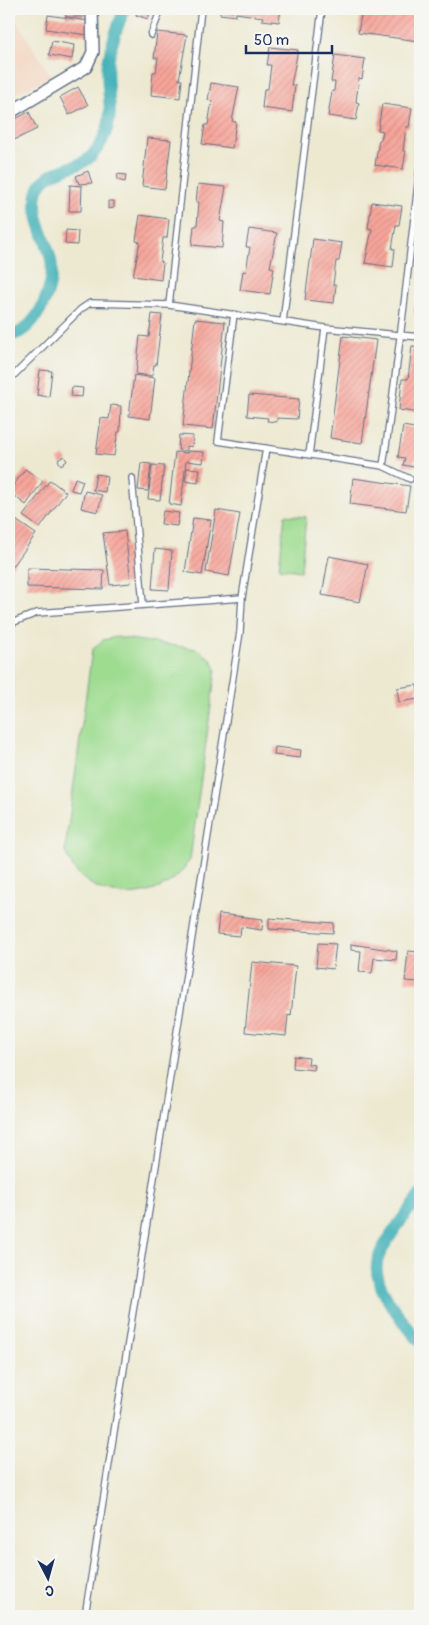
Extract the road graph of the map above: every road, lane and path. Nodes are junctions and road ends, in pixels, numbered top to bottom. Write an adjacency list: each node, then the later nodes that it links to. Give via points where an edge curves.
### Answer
1 (92, 9): 6 (street, via 93,52 86,67)
2 (161, 9): 5 (lane)
3 (201, 9): 8 (lane)
4 (322, 9): 10 (lane)
5 (151, 35)
6 (9, 113)
7 (420, 167): 12 (lane)
8 (169, 305): 9 (lane); 14 (lane, via 90,303)
9 (234, 314): 10 (lane); 15 (lane, via 218,441)
10 (283, 322): 11 (lane)
11 (325, 328): 12 (lane); 16 (lane)
12 (399, 335): 13 (lane); 17 (lane, via 395,388)
13 (420, 337)
14 (9, 380)
15 (266, 448): 16 (lane); 20 (lane)
16 (309, 455): 17 (lane)
17 (382, 466): 19 (lane)
18 (132, 478): 21 (lane)
19 (410, 480)
20 (242, 598): 21 (lane); 23 (lane, via 239,642)
21 (144, 604): 22 (lane, via 37,613)
22 (9, 624)
23 (85, 1616)

